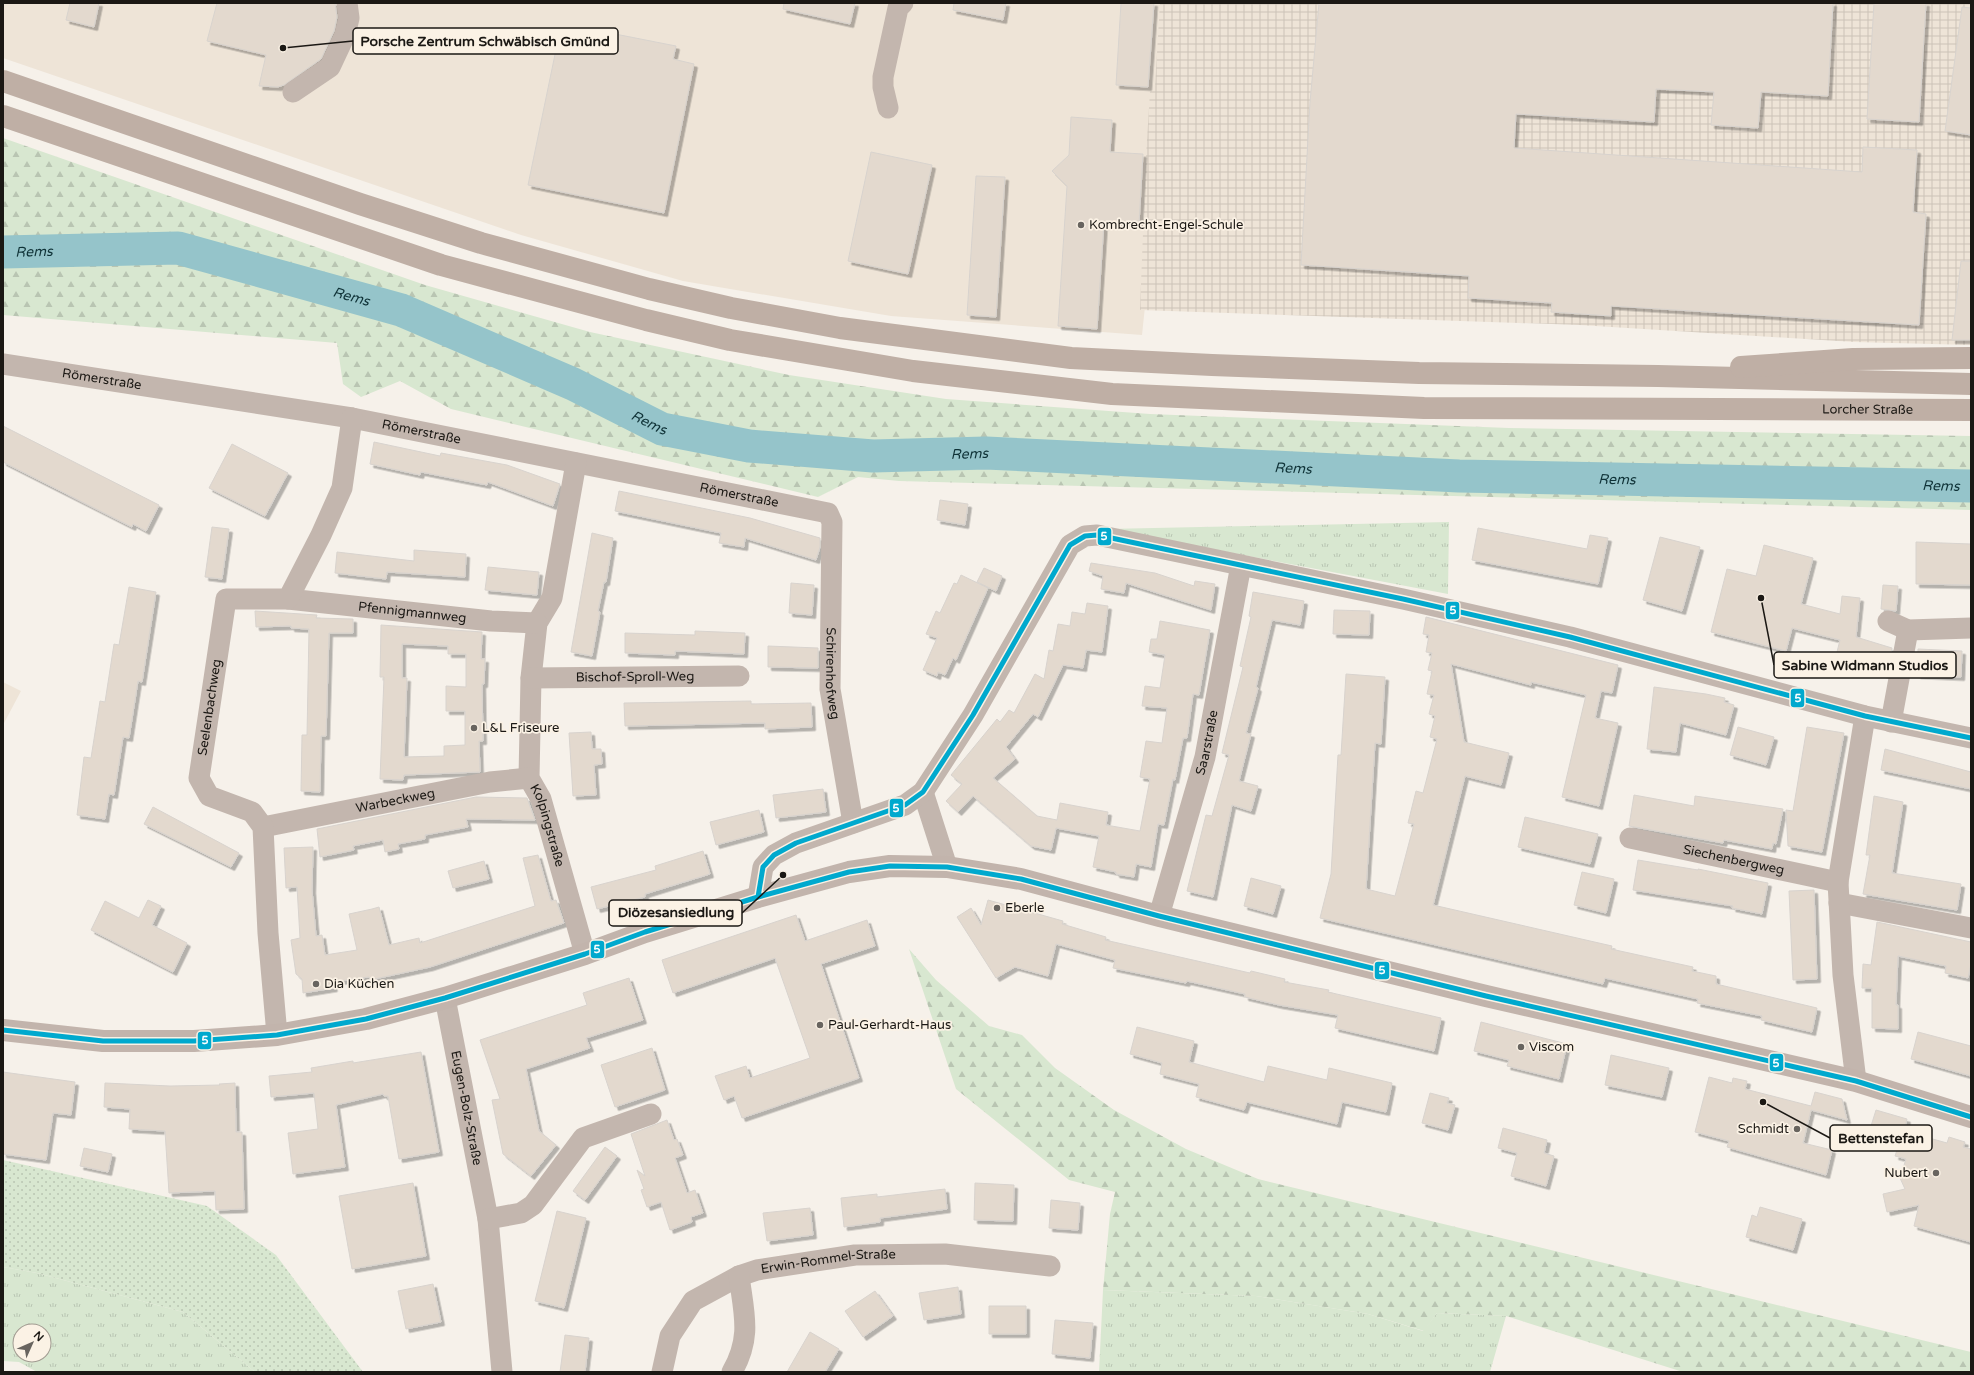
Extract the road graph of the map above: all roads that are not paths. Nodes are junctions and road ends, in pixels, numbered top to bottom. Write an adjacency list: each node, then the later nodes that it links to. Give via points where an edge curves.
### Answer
1 (347, 3): 4 (street, via 349,18 345,35 330,67)
2 (903, 3): 5 (street, via 898,8 883,77)
3 (3, 81): 9 (highway, via 481,243 649,289 731,308 840,328 1071,358 1420,372)
4 (293, 92)
5 (888, 108)
6 (3, 116): 11 (highway, Lorcher Straße, via 441,264 646,320 730,340 826,358 978,380 1112,394 1424,408)
7 (1971, 358): 9 (highway, via 1812,360)
8 (3, 364): 12 (street, Römerstraße)
9 (1658, 376): 10 (highway)
10 (1971, 384)
11 (1971, 410)
12 (352, 418): 13 (street, Römerstraße); 16 (street, via 342,488)
13 (576, 463): 14 (street, Römerstraße, via 817,510 828,513); 18 (street, Kolpingstraße, via 552,598)
14 (832, 522): 28 (street, Schirenhofweg, via 830,689)
15 (1240, 565): 23 (street, via 1570,637); 27 (street, via 1097,535 1085,536 1070,545 973,715); 35 (street, Saarstraße, via 1205,757)
16 (288, 599): 18 (street, Pfennigmannweg, via 491,621); 29 (street, Seelenbachweg, via 226,599 199,778 209,796 252,812)
17 (1888, 621): 20 (street)
18 (537, 623): 22 (street, Kolpingstraße)
19 (1971, 628): 20 (street)
20 (1908, 630): 24 (street)
21 (739, 676): 22 (street, Bischof-Sproll-Weg)
22 (531, 678): 26 (street, Kolpingstraße)
23 (1865, 716): 24 (street); 32 (street)
24 (1891, 722): 25 (street)
25 (1971, 738)
26 (528, 778): 29 (street, Warbeckweg, via 490,782); 37 (street, Kolpingstraße, via 541,799)
27 (923, 792): 28 (street, via 905,805); 31 (street)
28 (853, 823): 33 (street, via 796,843 774,855 763,867)
29 (263, 827): 40 (street, via 268,933)
30 (1630, 838): 32 (street, Siechenbergweg)
31 (947, 867): 33 (street, via 890,866 849,872); 35 (street, via 1021,879)
32 (1838, 882): 34 (street)
33 (758, 897): 37 (street, via 645,932)
34 (1839, 903): 36 (street); 41 (street, via 1843,975)
35 (1159, 916): 41 (street, via 1486,996)
36 (1971, 928)
37 (586, 954): 38 (street)
38 (445, 998): 40 (street, via 366,1019); 44 (street, Eugen-Bolz-Straße)
39 (3, 1030): 40 (street, via 104,1041 194,1041)
40 (277, 1035)
41 (1856, 1081): 43 (street)
42 (651, 1114): 44 (street, via 583,1138 533,1205 521,1213)
43 (1971, 1117)
44 (488, 1219): 47 (street, Eugen-Bolz-Straße)
45 (1050, 1266): 46 (street, Erwin-Rommel-Straße, via 945,1254 855,1255 757,1270)
46 (739, 1276): 48 (street, Erwin-Rommel-Straße, via 693,1301 670,1336); 49 (street, via 746,1332 739,1360)
47 (502, 1372)
48 (662, 1372)
49 (732, 1372)

